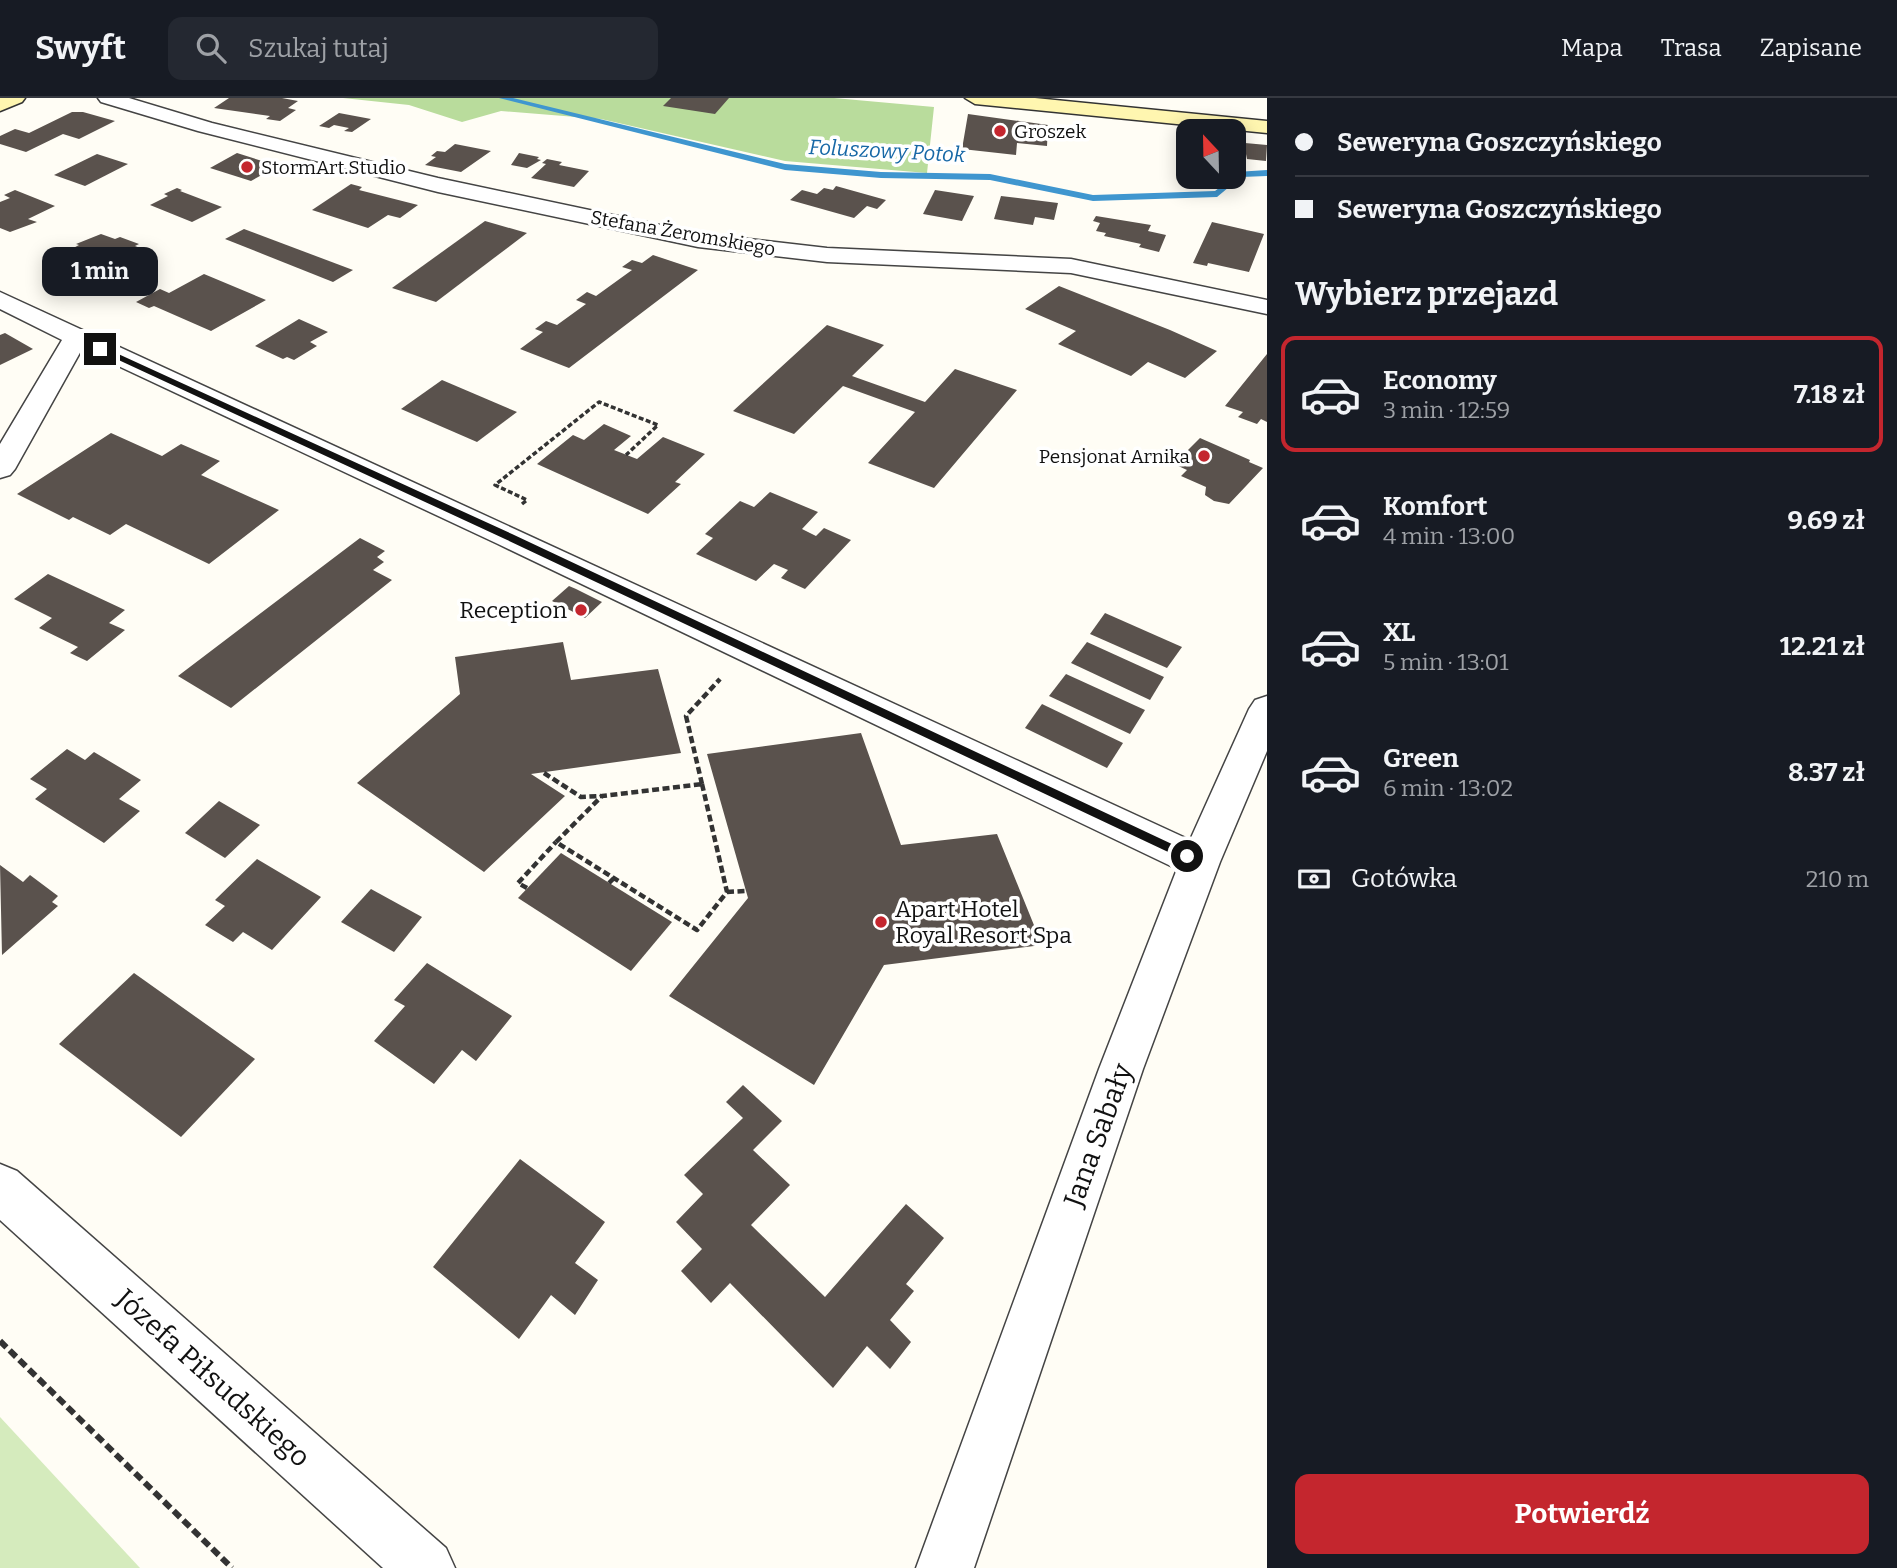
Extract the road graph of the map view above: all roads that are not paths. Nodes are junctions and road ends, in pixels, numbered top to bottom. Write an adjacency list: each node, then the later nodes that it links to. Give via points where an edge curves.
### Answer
1 (15, 98): 4 (street)
2 (108, 98): 7 (street, Stefana Żeromskiego, via 438,185 698,240 827,255 1071,266)
3 (975, 98): 5 (street)
4 (0, 105)
5 (1267, 127)
6 (0, 299): 8 (street)
7 (1267, 307)
8 (76, 337): 9 (street); 11 (street)
9 (0, 469)
10 (1267, 709): 11 (street, Jana Sabały)
11 (1200, 862): 14 (street, Jana Sabały, via 1121,1069)
12 (0, 1188): 13 (street, Józefa Piłsudskiego)
13 (426, 1568)
14 (945, 1568)

